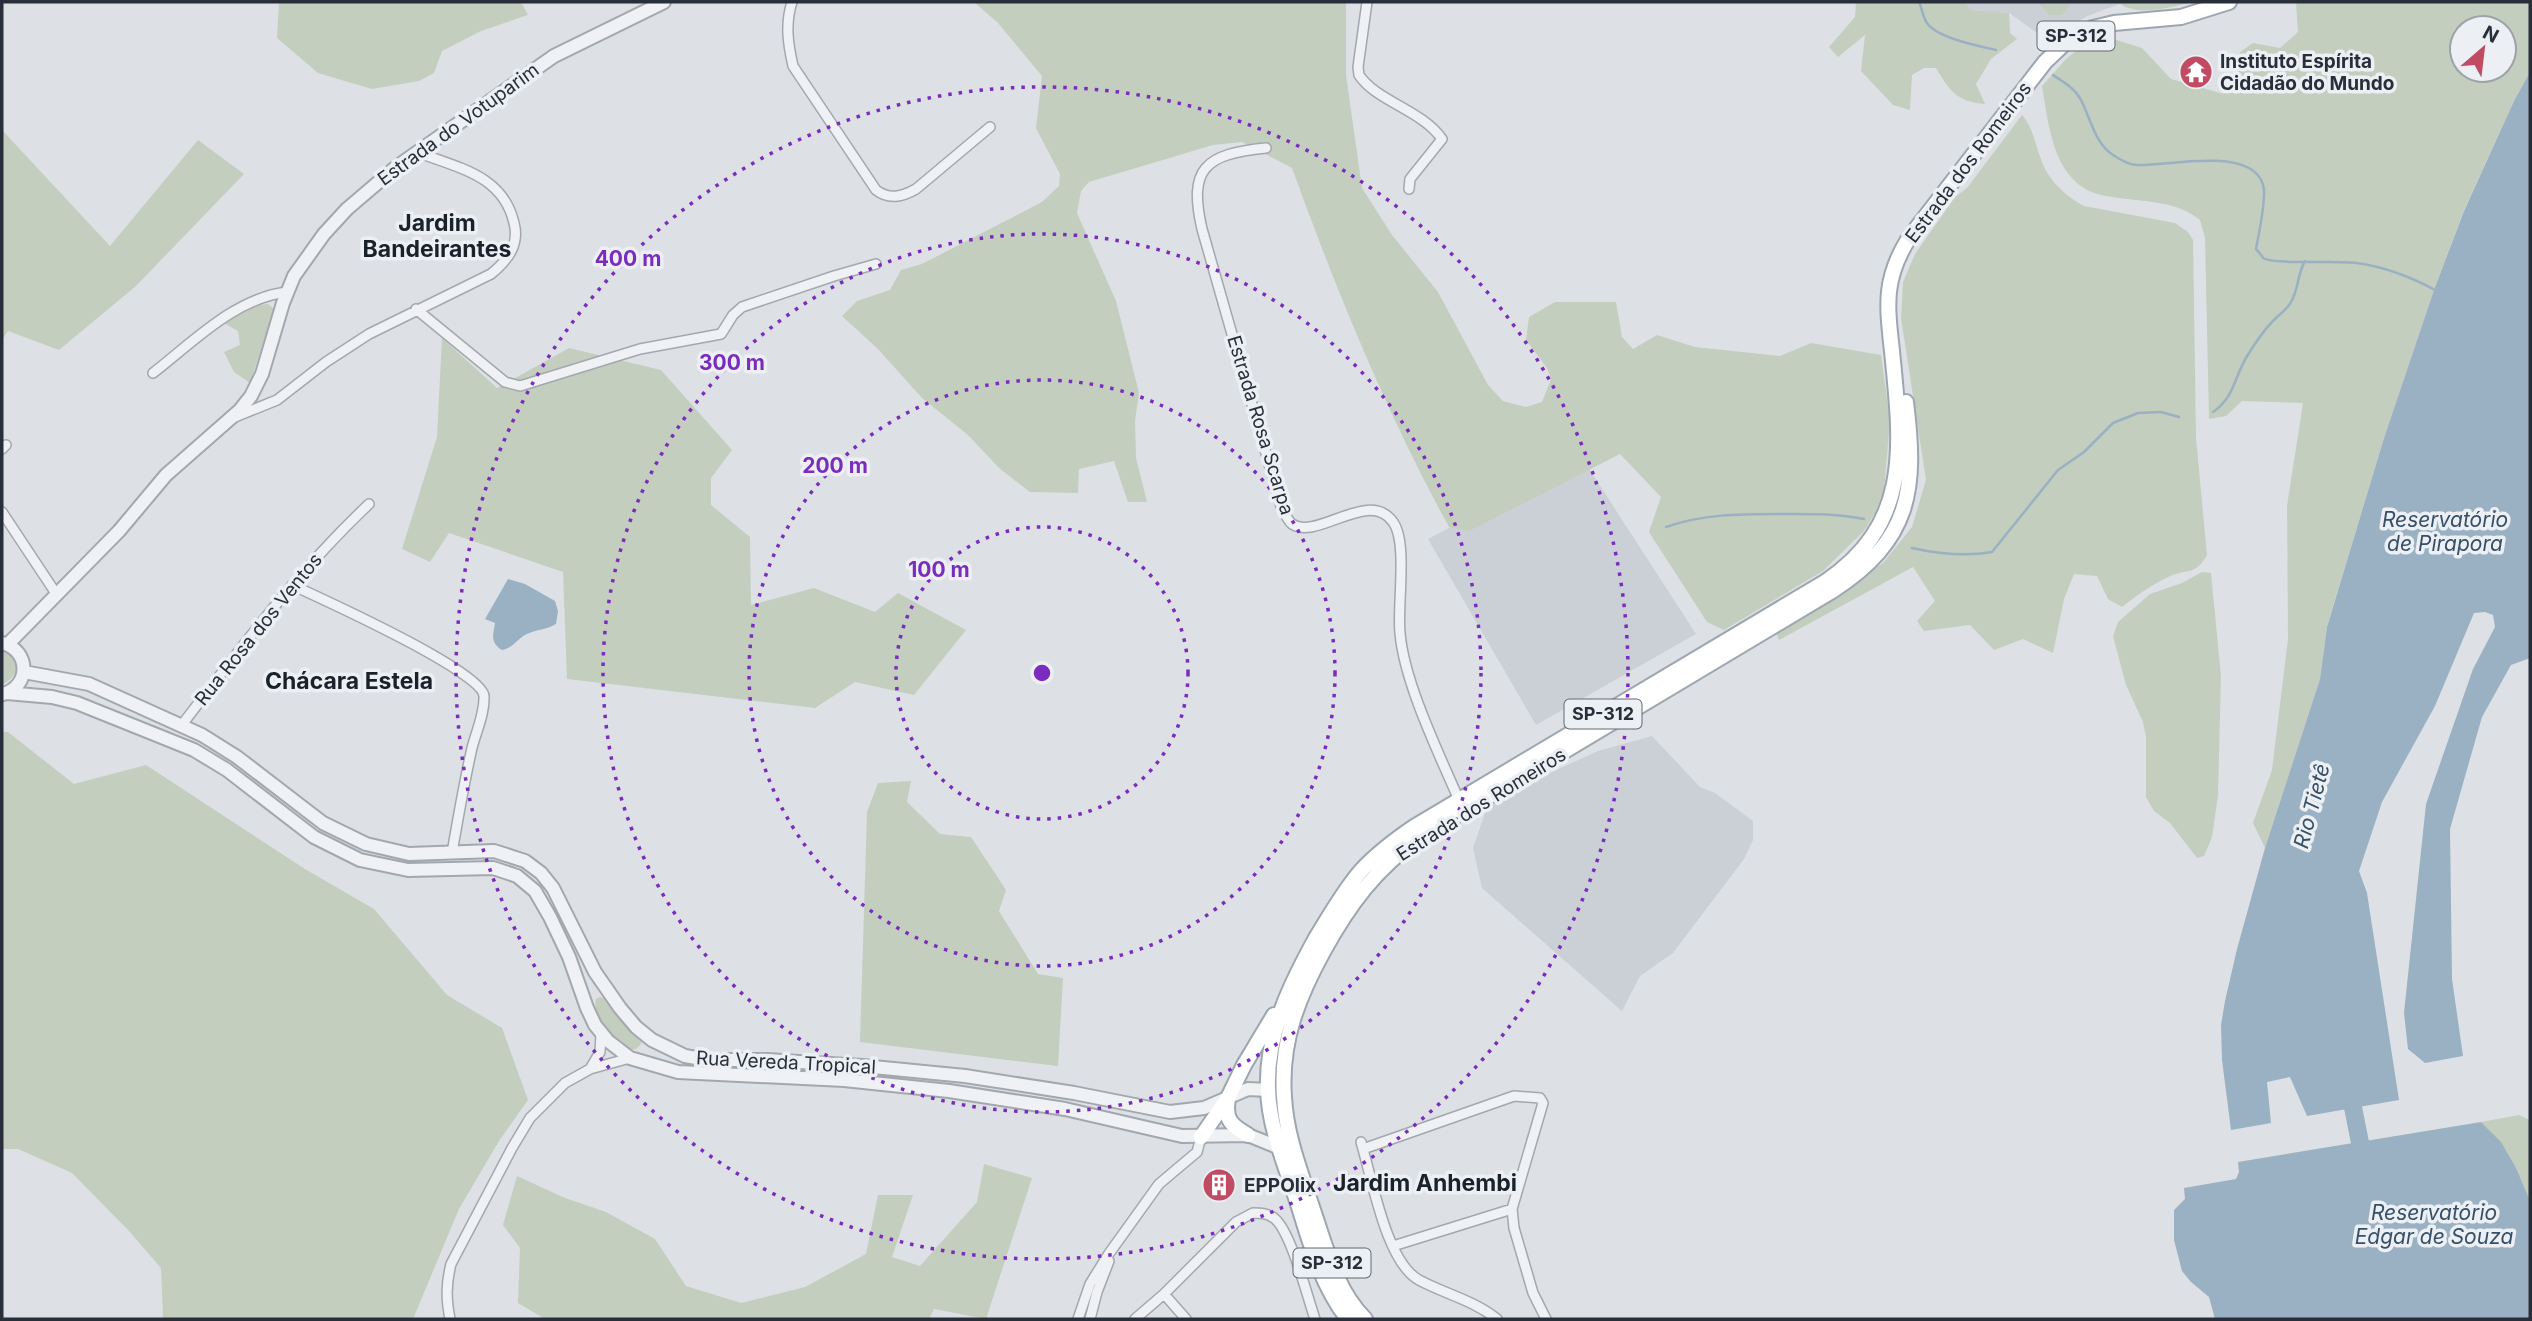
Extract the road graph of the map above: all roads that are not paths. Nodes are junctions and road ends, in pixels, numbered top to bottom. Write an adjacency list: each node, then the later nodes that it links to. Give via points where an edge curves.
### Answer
1 (664, 2): 6 (street, Estrada do Votuparim, via 554,56)
2 (792, 2): 5 (street, via 787,28 793,66 883,194 894,197 916,189)
3 (1367, 2): 10 (street, via 1359,75 1421,118 1442,139 1410,179)
4 (2229, 2): 14 (main road, Estrada dos Romeiros / SP-312, via 2181,17 2093,28 2056,51 1900,252 1888,286)
5 (990, 127)
6 (431, 142): 8 (street, Estrada do Votuparim); 9 (street)
7 (1266, 148): 25 (street, Estrada Rosa Scarpa, via 1207,166 1196,185 1196,197 1282,506 1298,526 1368,510 1385,514 1395,525 1400,545 1403,652)
8 (417, 152): 9 (street); 12 (street, Estrada do Votuparim, via 335,222 298,269)
9 (446, 163): 13 (street, via 503,194 514,221 515,239 506,261 491,274)
10 (1409, 189)
11 (876, 264): 13 (street, via 742,307 721,334 640,349 520,386 505,382)
12 (287, 292): 15 (street, via 236,312); 16 (street, Estrada do Votuparim, via 259,382)
13 (416, 309): 16 (street, via 339,352 269,405)
14 (1890, 336): 25 (main road, Estrada dos Romeiros / SP-312, via 1898,472 1882,520 1857,556 1825,582); 38 (main road, Estrada dos Romeiros / SP-312, via 1905,393 1912,458 1905,506 1885,546 1861,571 1832,591 1419,838 1378,871 1339,923 1295,1008 1283,1074)
15 (153, 373)
16 (230, 419): 20 (street, Estrada do Votuparim, via 166,475)
17 (369, 504): 19 (street, Rua Rosa dos Ventos)
18 (2, 512): 20 (street)
19 (292, 585): 24 (street, Rua Rosa dos Ventos); 26 (street, via 427,652 482,690)
20 (57, 595): 21 (street, Estrada do Votuparim)
21 (5, 644): 22 (street, via 19,652)
22 (24, 672): 23 (street, via 19,685); 24 (street, Rua Vereda Tropical, via 89,684)
23 (4, 693): 29 (street, Rua Vereda Tropical, via 77,703 194,750 314,837 360,860 408,870 493,868 517,876 535,891 550,917)
24 (181, 726): 26 (street, Rua Vereda Tropical, via 225,748 323,823 351,838 394,851)
25 (1459, 800): 28 (main road, Estrada dos Romeiros / SP-312, via 1400,836 1360,872 1329,916)
26 (452, 853): 27 (street, Rua Vereda Tropical, via 506,853 541,873 562,903)
27 (606, 990): 29 (street, via 593,990); 31 (street, Rua Vereda Tropical)
28 (1288, 993): 34 (main road, Estrada dos Romeiros / SP-312, via 1271,1045); 35 (main road)
29 (584, 998): 30 (street, Rua Vereda Tropical)
30 (601, 1034): 32 (street, Rua Vereda Tropical); 33 (street, via 600,1052)
31 (652, 1040): 32 (street); 35 (street, Rua Vereda Tropical, via 695,1059 924,1071 1060,1090 1170,1112 1204,1108)
32 (630, 1058): 33 (street); 37 (street, Rua Vereda Tropical, via 678,1072 831,1079 950,1091)
33 (590, 1069): 43 (street, via 550,1096 512,1148 452,1264 446,1297)
34 (1268, 1090): 35 (street, Rua Vereda Tropical, via 1248,1089); 38 (main road, Estrada dos Romeiros / SP-312, via 1272,1124)
35 (1228, 1098): 36 (main road, via 1228,1120); 37 (main road)
36 (1248, 1135): 37 (street, Rua Vereda Tropical); 38 (street)
37 (1201, 1137): 41 (street, via 1197,1152 1159,1184)
38 (1285, 1144): 49 (main road, Estrada dos Romeiros / SP-312, via 1319,1265); 50 (main road, Estrada dos Romeiros / SP-312, via 1334,1268)
39 (1512, 1209): 40 (street); 40 (street, via 1543,1102 1528,1095 1362,1146); 52 (street, via 1533,1293)
40 (1393, 1246): 51 (street, via 1410,1274)
41 (1115, 1248): 44 (street, via 1090,1284); 45 (street)
42 (1164, 1294): 46 (street); 47 (street); 48 (street, via 1236,1223 1252,1213 1263,1213 1273,1217 1287,1238)
43 (450, 1319)
44 (1078, 1319)
45 (1090, 1319)
46 (1135, 1319)
47 (1186, 1319)
48 (1315, 1319)
49 (1348, 1319)
50 (1365, 1319)
51 (1497, 1319)
52 (1546, 1319)

